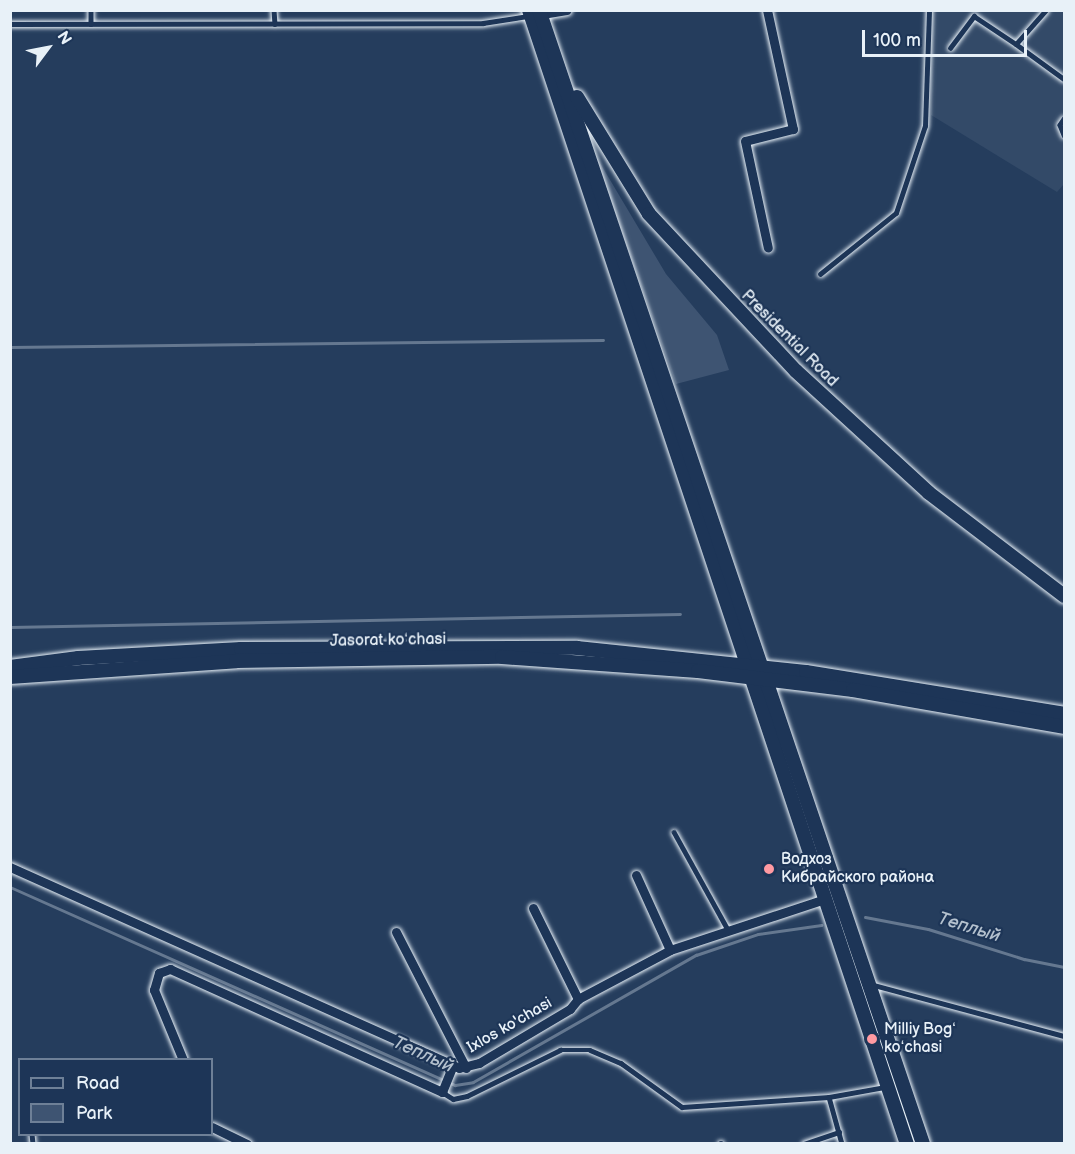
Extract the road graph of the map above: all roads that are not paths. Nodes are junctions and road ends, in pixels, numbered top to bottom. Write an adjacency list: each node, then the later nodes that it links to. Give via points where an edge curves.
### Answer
1 (91, 10): 9 (lane)
2 (274, 10): 10 (lane)
3 (567, 10): 7 (street)
4 (767, 10): 17 (street, via 792,129 746,141)
5 (929, 10): 18 (lane, via 925,126 896,213)
6 (1046, 10): 11 (lane)
7 (535, 13): 10 (lane, via 483,23); 13 (main road); 21 (main road)
8 (10, 24): 9 (lane)
9 (91, 24): 10 (lane)
10 (275, 24)
11 (1016, 44): 12 (lane, via 974,16); 14 (lane)
12 (950, 48)
13 (553, 50): 19 (main road, Presidential Road, via 586,116 630,188 690,262 888,458 970,528); 22 (main road)
14 (1065, 79)
15 (1065, 119): 16 (lane, via 1060,125)
16 (1065, 135)
17 (768, 248)
18 (820, 274)
19 (1065, 596)
20 (10, 667): 21 (main road, Jasorat koʻchasi, via 78,658 241,649 460,645 577,648)
21 (748, 671): 22 (main road, Jasorat koʻchasi); 23 (main road, Jasorat koʻchasi, via 459,656 161,664); 29 (main road)
22 (763, 673): 24 (main road); 25 (main road); 34 (main road)
23 (10, 677)
24 (1065, 714)
25 (1065, 727)
26 (674, 832): 31 (lane)
27 (10, 867): 38 (street, Ixlos ko'chasi)
28 (636, 875): 33 (street)
29 (825, 899): 31 (street, Ixlos ko'chasi); 40 (main road)
30 (533, 908): 35 (street)
31 (728, 930): 33 (street, Ixlos ko'chasi)
32 (396, 932): 39 (street)
33 (670, 950): 35 (street, Ixlos ko'chasi)
34 (869, 984): 36 (lane); 49 (main road)
35 (578, 999): 39 (street, Ixlos ko'chasi, via 570,1010)
36 (1065, 1036)
37 (183, 1058): 41 (street, via 154,990 159,974 170,969)
38 (452, 1067): 39 (street, Ixlos ko'chasi); 41 (street)
39 (466, 1068)
40 (888, 1087): 42 (lane); 48 (main road)
41 (442, 1092): 42 (lane, via 453,1099 467,1096 560,1050 590,1050 621,1063 682,1107)
42 (829, 1097): 44 (lane)
43 (213, 1127): 45 (street)
44 (839, 1132): 46 (lane); 47 (lane)
45 (247, 1143)
46 (804, 1143)
47 (842, 1143)
48 (907, 1143)
49 (923, 1143)

